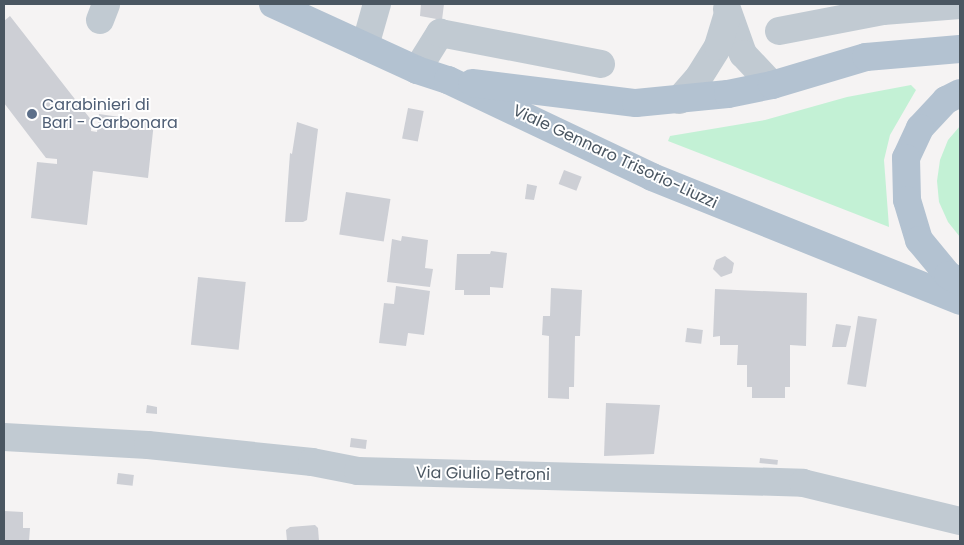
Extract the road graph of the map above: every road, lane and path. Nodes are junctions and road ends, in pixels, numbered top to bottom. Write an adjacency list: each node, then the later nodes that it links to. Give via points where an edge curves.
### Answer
1 (273, 4): 6 (main road, Viale Gennaro Trisorio-Liuzzi)
2 (377, 4): 6 (street)
3 (960, 5): 5 (street, via 883,11)
4 (727, 8): 11 (street, via 743,54); 13 (street, via 718,46 699,77)
5 (779, 31)
6 (365, 46): 9 (main road, Viale Gennaro Trisorio-Liuzzi)
7 (960, 49): 11 (main road, via 866,58)
8 (601, 64): 9 (street, via 440,33)
9 (417, 70): 10 (main road, Viale Gennaro Trisorio-Liuzzi)
10 (448, 80): 13 (main road, via 636,103); 15 (main road, Viale Gennaro Trisorio-Liuzzi, via 652,177)
11 (772, 85): 13 (main road)
12 (960, 93): 14 (main road, via 946,100 920,128 906,158 908,200 919,240 948,274)
13 (679, 100)
14 (960, 282)
15 (960, 301)
16 (4, 437): 17 (street, Via Giulio Petroni, via 148,445 312,462 358,471 803,483)
17 (960, 521)

